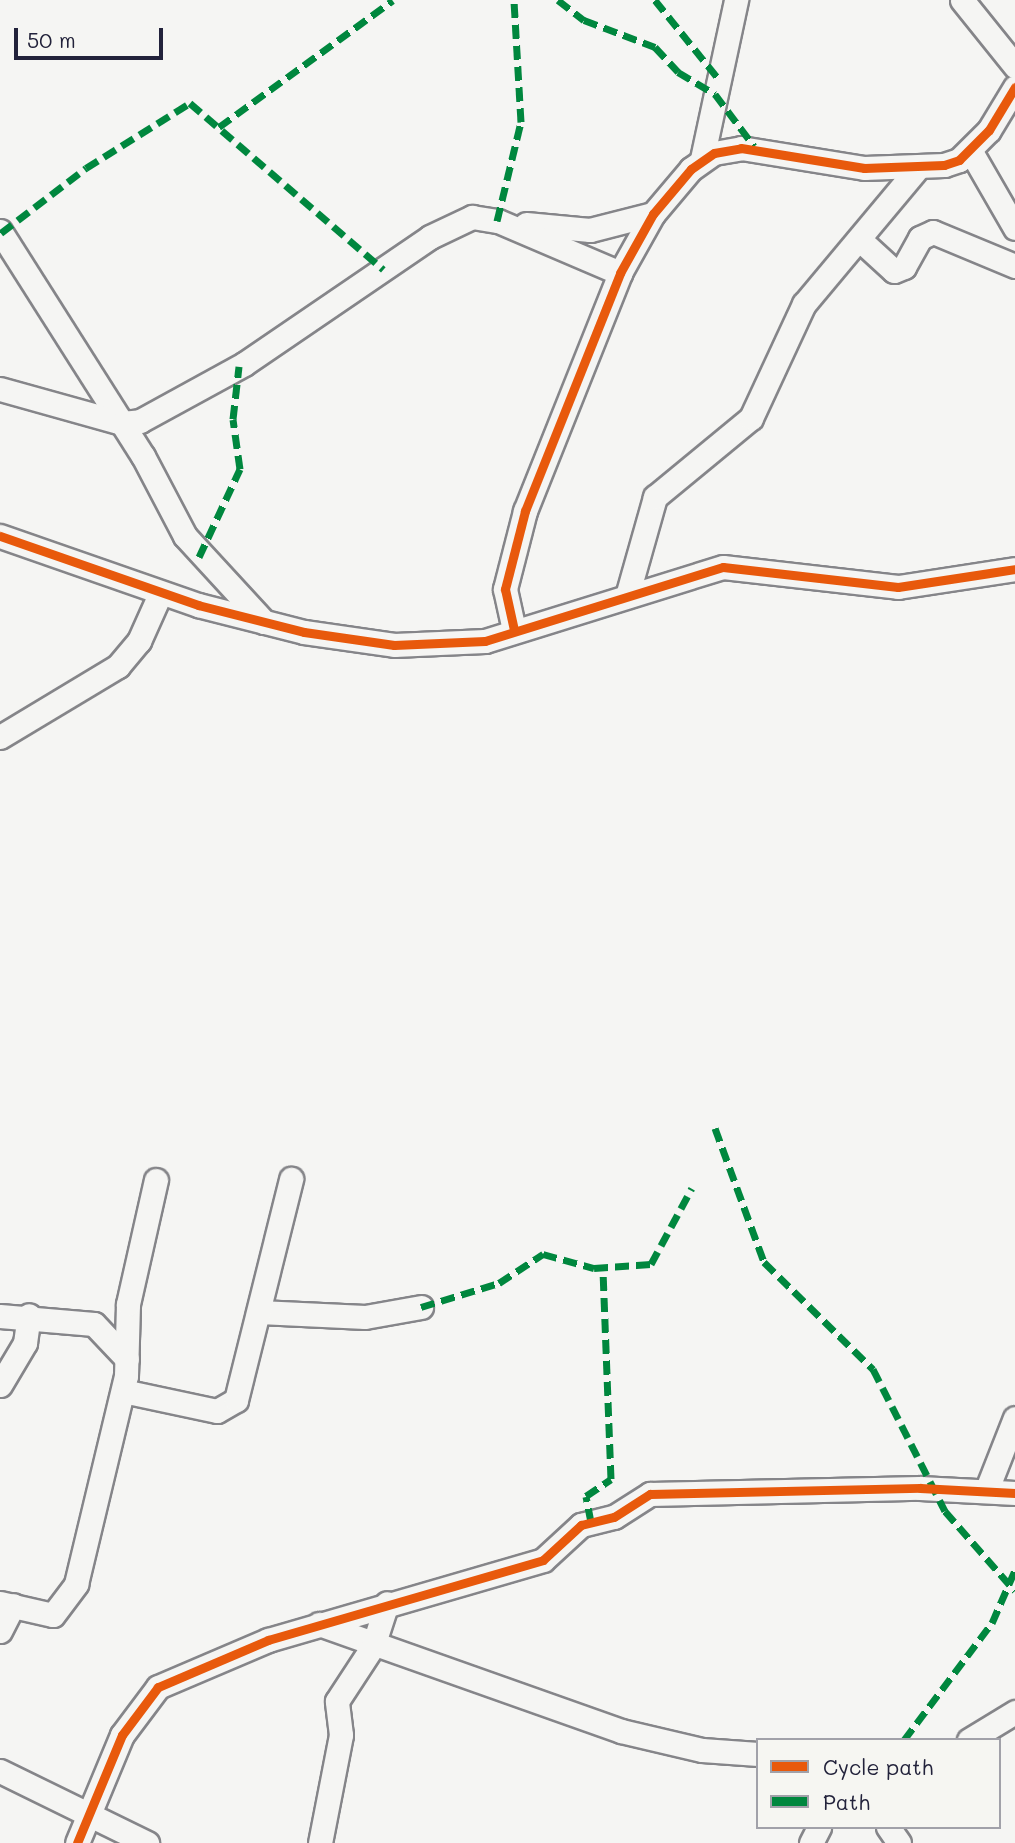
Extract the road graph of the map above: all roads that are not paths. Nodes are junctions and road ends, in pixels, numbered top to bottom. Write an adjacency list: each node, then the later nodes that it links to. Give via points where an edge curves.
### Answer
1 (736, 0): 6 (street)
2 (962, 0): 3 (street)
3 (1015, 66)
4 (1015, 87): 5 (street)
5 (970, 150): 7 (street, via 944,165); 10 (street)
6 (702, 159): 7 (street, via 741,148 864,168); 8 (street)
7 (917, 169): 11 (street)
8 (653, 214): 9 (street, via 590,230); 14 (street)
9 (498, 221): 14 (street); 16 (street, via 472,217 430,237 201,390 140,421)
10 (1015, 229)
11 (859, 239): 13 (street, via 894,271 904,267 920,239 933,232); 20 (street, via 804,304 751,418 655,497)
12 (4, 245): 16 (street)
13 (1015, 266)
14 (620, 273): 22 (street, via 511,552 505,589)
15 (0, 389): 16 (street)
16 (122, 423): 21 (street, via 199,557)
17 (0, 536): 19 (street)
18 (1015, 569): 20 (street, via 898,587 743,565)
19 (160, 594): 21 (street); 23 (street, via 139,641 118,666)
20 (626, 596): 22 (street)
21 (264, 622): 22 (street, via 394,645 467,645)
22 (514, 630)
23 (0, 737)
24 (291, 1179): 27 (street)
25 (156, 1180): 30 (street, via 128,1304)
26 (421, 1307): 27 (street, via 365,1317)
27 (259, 1311): 32 (street, via 243,1379 227,1408 198,1409)
28 (29, 1315): 29 (street); 30 (street, via 94,1324); 31 (street, via 25,1343)
29 (0, 1316)
30 (127, 1359): 32 (street)
31 (0, 1384)
32 (123, 1391): 37 (street, via 70,1599 53,1615)
33 (1015, 1418): 34 (street)
34 (987, 1489): 35 (street); 36 (street, via 720,1497 660,1492 614,1517 581,1525 543,1560)
35 (1015, 1493)
36 (387, 1602): 38 (street); 40 (street)
37 (6, 1604): 39 (street)
38 (318, 1624): 40 (street); 45 (street, via 216,1659 152,1692 122,1735)
39 (0, 1631)
40 (373, 1646): 43 (street, via 644,1737 702,1751); 48 (street, via 337,1701 341,1735)
41 (1015, 1712): 42 (street)
42 (971, 1738)
43 (756, 1754)
44 (0, 1771): 45 (street)
45 (89, 1814): 46 (street); 47 (street)
46 (77, 1843)
47 (147, 1843)
48 (320, 1843)

